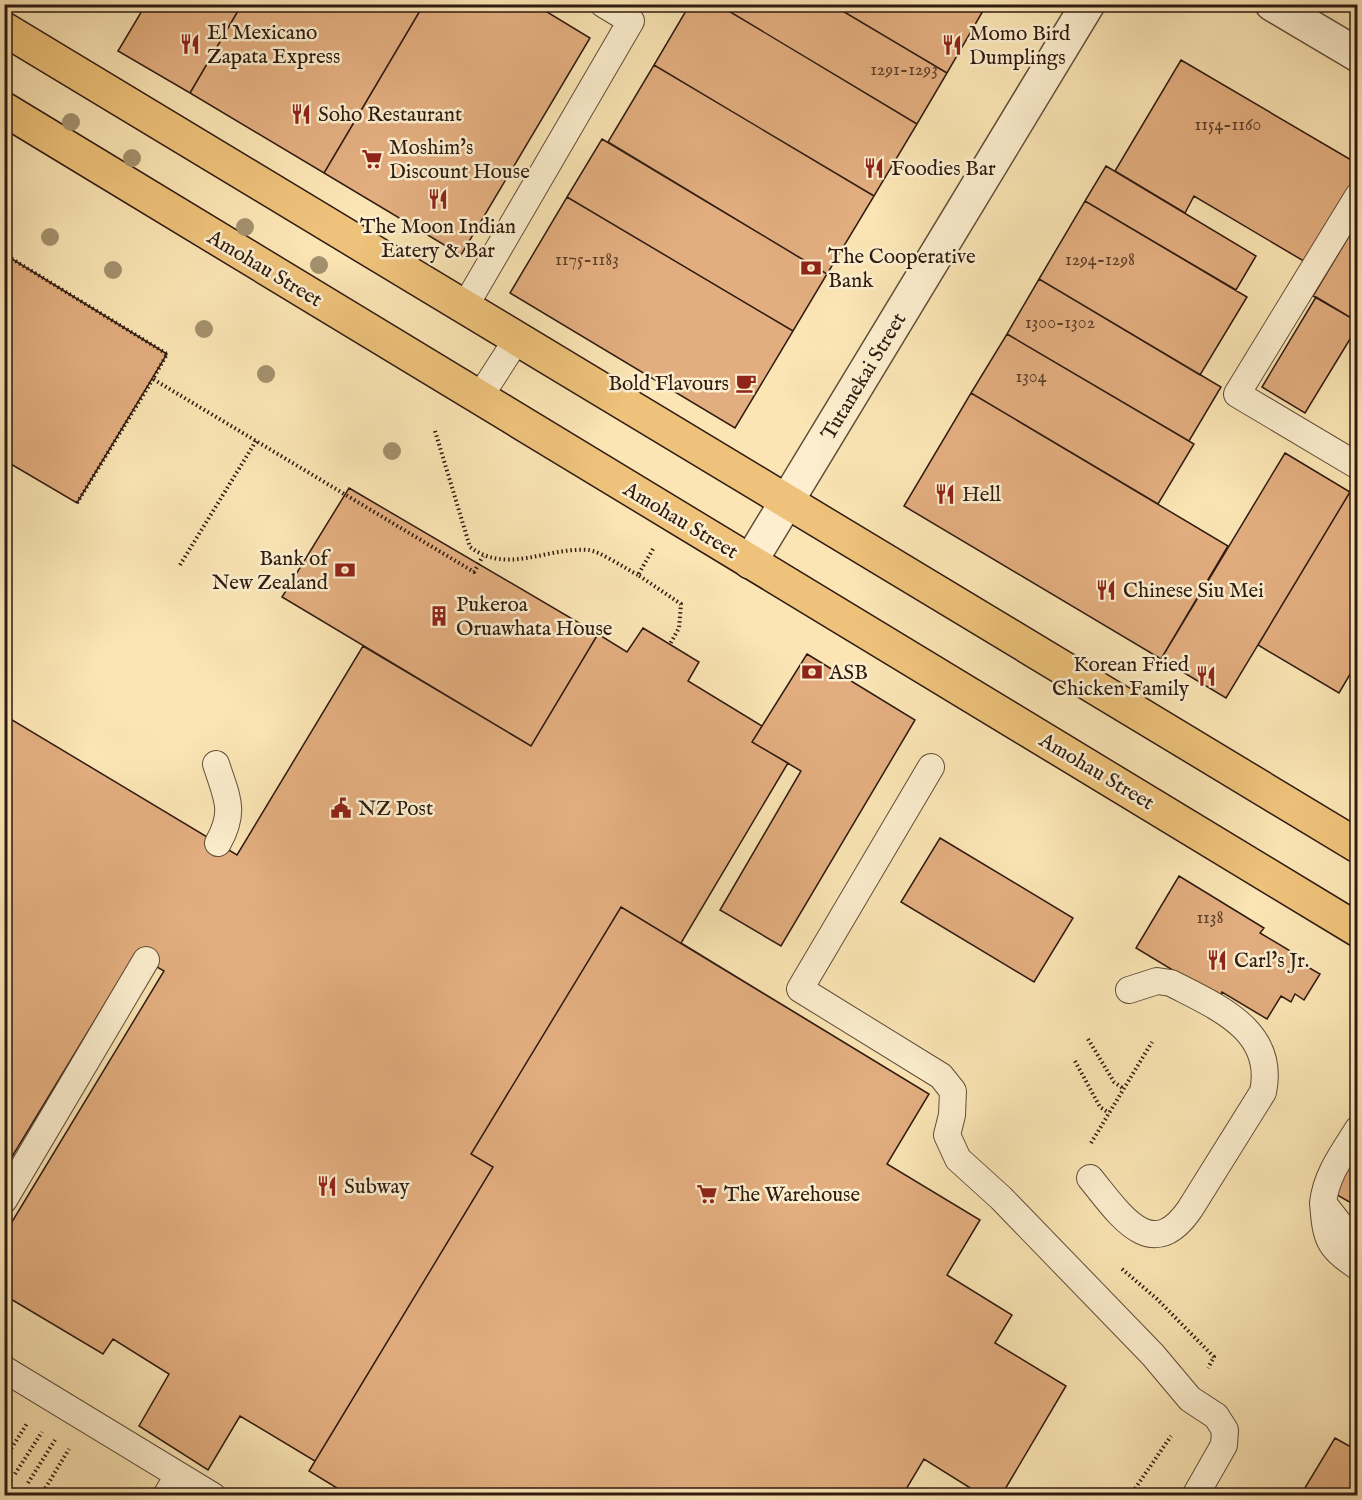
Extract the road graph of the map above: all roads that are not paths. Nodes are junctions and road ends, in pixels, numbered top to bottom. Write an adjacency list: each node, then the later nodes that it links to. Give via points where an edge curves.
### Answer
1 (603, 4): 4 (lane)
2 (1088, 4): 13 (street, Tutanekai Street)
3 (1272, 4): 6 (street)
4 (636, 13): 9 (lane)
5 (4, 29): 9 (main road)
6 (1358, 55)
7 (4, 109): 11 (main road, Amohau Street)
8 (1358, 196): 12 (lane, via 1237,394)
9 (464, 308): 10 (main road)
10 (517, 339): 11 (lane); 13 (main road)
11 (479, 398): 14 (main road, Amohau Street)
12 (1358, 466)
13 (787, 503): 14 (street, Tutanekai Street); 18 (main road)
14 (750, 562): 19 (main road, Amohau Street)
15 (216, 764): 17 (lane, via 230,811 228,825)
16 (931, 767): 31 (lane, via 800,989 941,1076 953,1091 947,1135 958,1159 1009,1206 1153,1355 1190,1399 1216,1416 1225,1430 1224,1445)
17 (218, 843)
18 (1358, 846)
19 (1358, 930)
20 (146, 960): 24 (lane)
21 (1129, 990): 23 (lane, via 1157,981 1171,983 1242,1022 1262,1053 1267,1072 1263,1092 1180,1224 1167,1233 1146,1234 1126,1222)
22 (1358, 1129): 25 (lane, via 1329,1179)
23 (1090, 1178)
24 (4, 1200)
25 (1323, 1203): 26 (lane, via 1341,1226); 27 (lane, via 1326,1236 1340,1255)
26 (1358, 1236)
27 (1358, 1267)
28 (4, 1369): 29 (lane)
29 (172, 1485): 30 (lane)
30 (213, 1496)
31 (1196, 1496)

